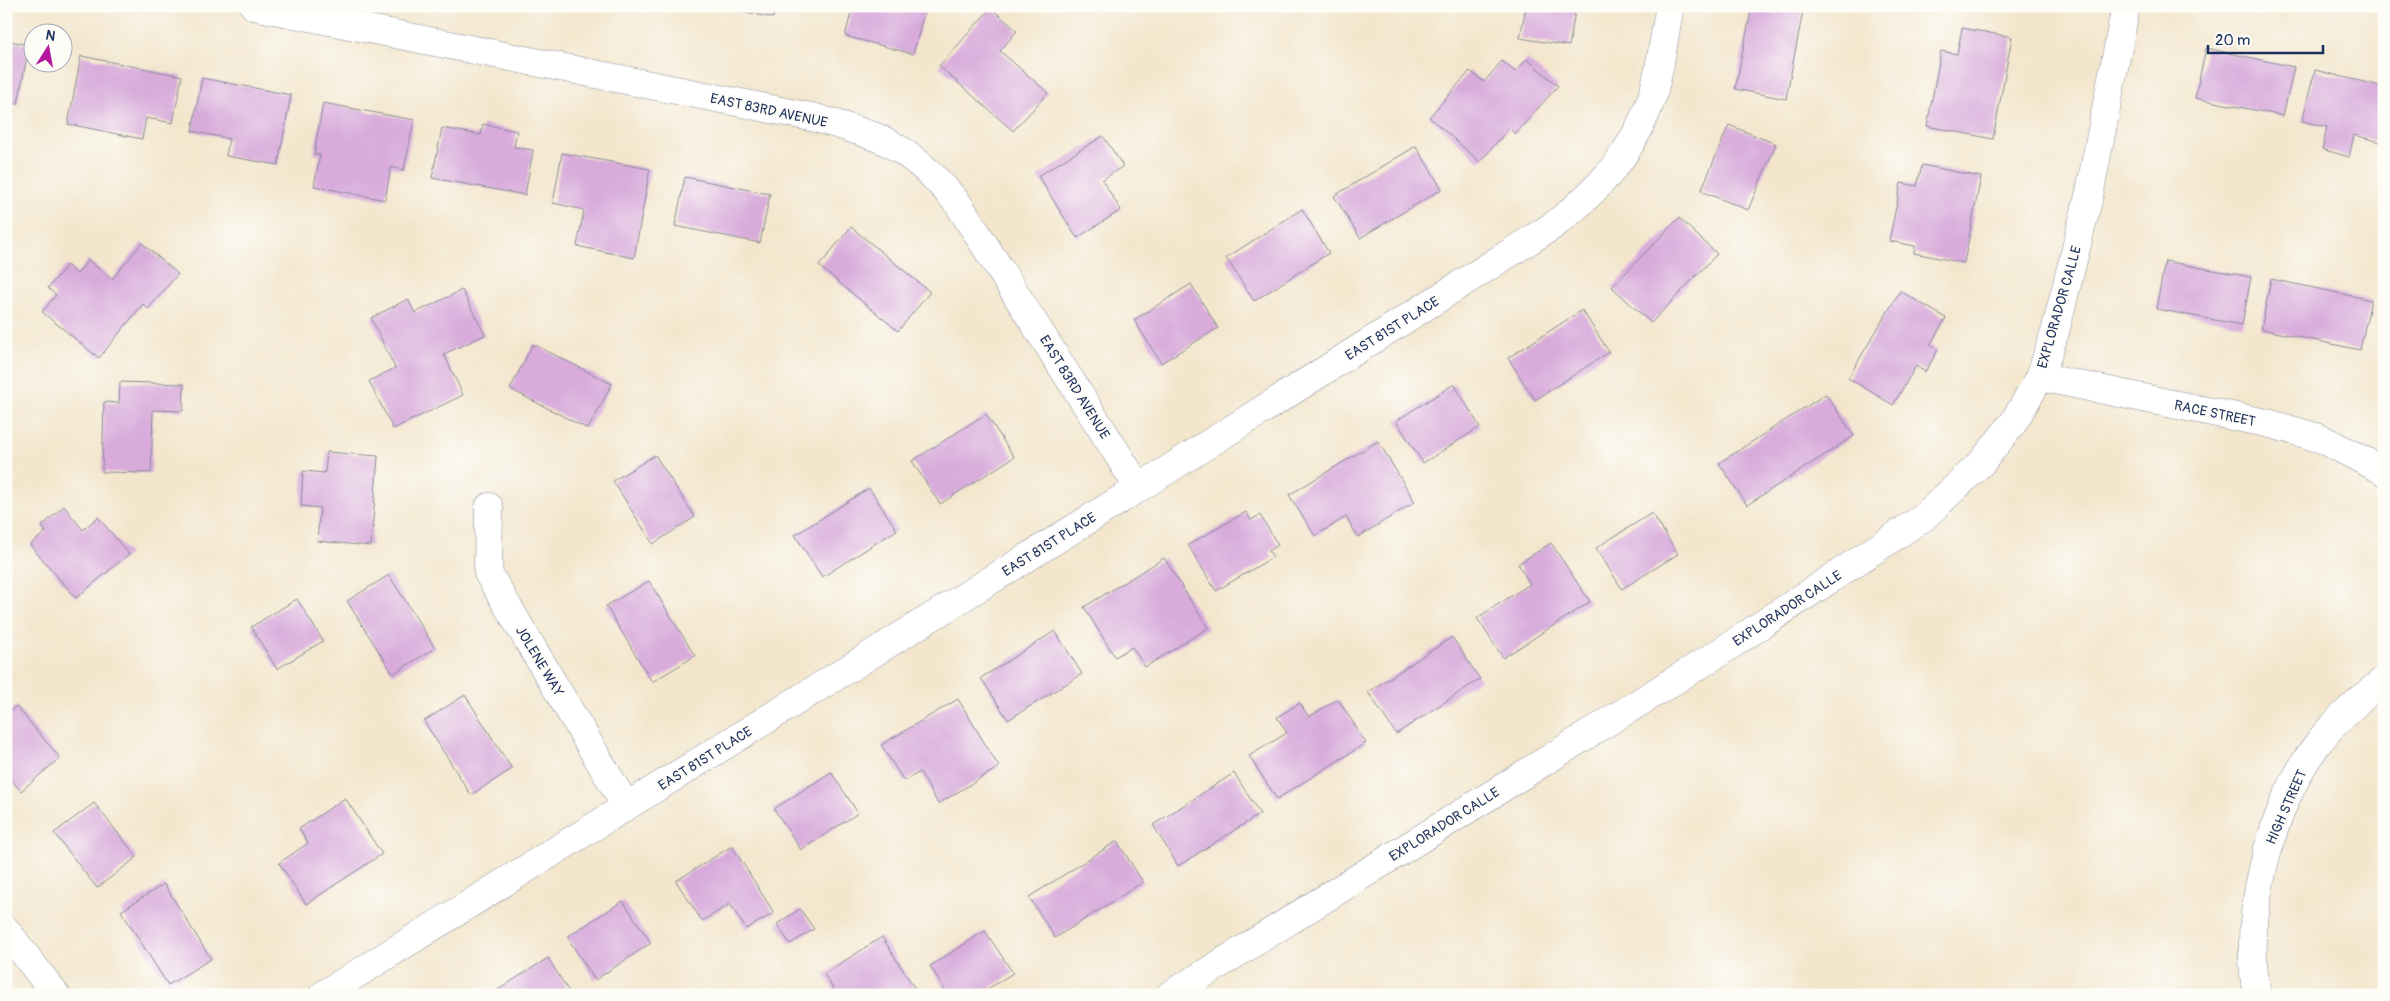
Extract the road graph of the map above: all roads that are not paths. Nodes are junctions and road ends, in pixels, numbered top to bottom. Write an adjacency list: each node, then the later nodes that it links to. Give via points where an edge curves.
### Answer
1 (254, 6): 6 (street, EAST 83RD AVENUE, via 816,118 883,140 936,177 959,205)
2 (1670, 6): 6 (street, EAST 81ST PLACE, via 1643,122 1610,174 1585,201 1554,225)
3 (2126, 6): 4 (street, EXPLORADOR CALLE, via 2089,196 2055,332)
4 (2040, 377): 5 (street, RACE STREET, via 2270,424 2322,439); 13 (street, EXPLORADOR CALLE, via 2012,423 1982,462 1924,518 1725,649)
5 (2384, 471)
6 (1139, 488): 9 (street, EAST 81ST PLACE)
7 (489, 507): 9 (street, JOLENE WAY, via 488,573)
8 (2384, 680): 14 (street, HIGH STREET, via 2356,702 2316,745 2272,831 2263,861 2257,902 2252,957)
9 (626, 806): 12 (street, EAST 81ST PLACE)
10 (6, 930): 11 (street)
11 (56, 995)
12 (323, 995)
13 (1170, 995)
14 (2257, 995)

